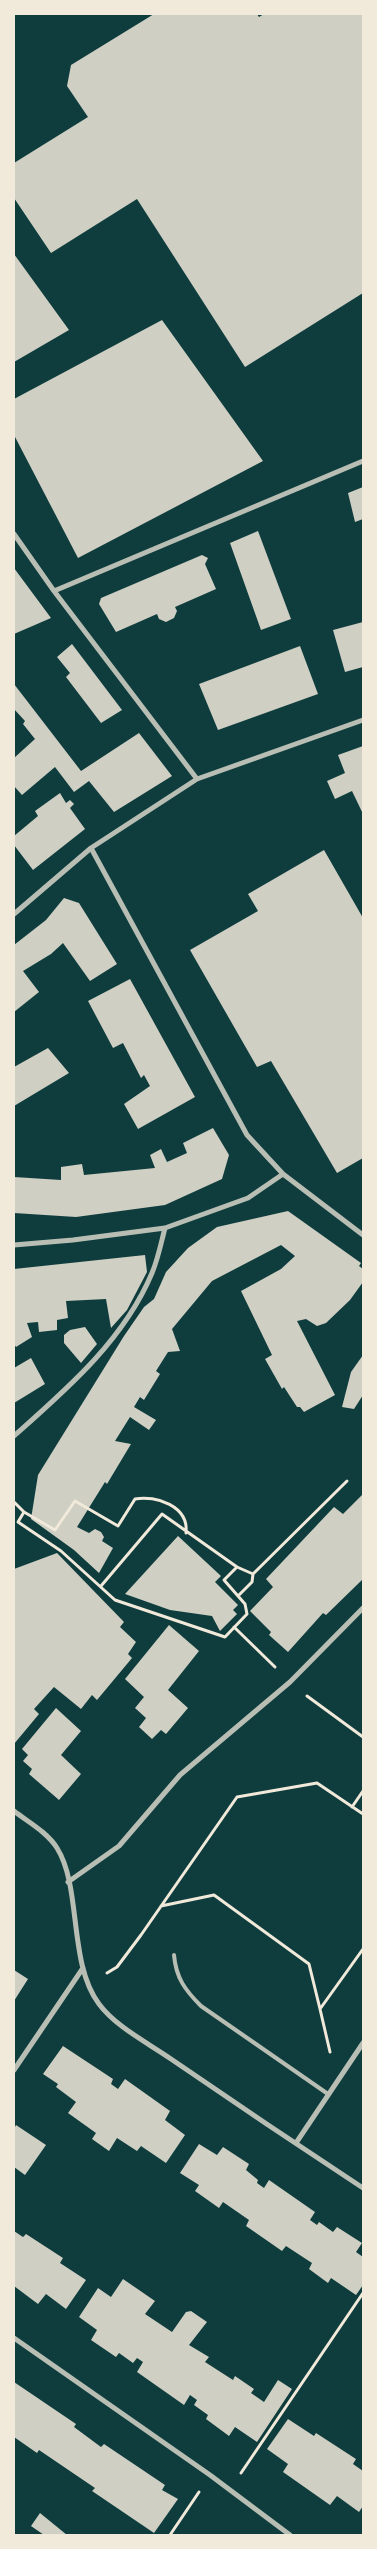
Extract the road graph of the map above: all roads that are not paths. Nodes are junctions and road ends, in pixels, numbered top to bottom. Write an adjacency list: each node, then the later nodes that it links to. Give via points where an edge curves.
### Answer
1 (363, 461): 3 (street)
2 (14, 534): 3 (street)
3 (54, 591): 5 (street)
4 (363, 720): 5 (street)
5 (197, 779): 6 (street)
6 (91, 848): 7 (street); 8 (street, via 247,1135)
7 (14, 914)
8 (283, 1174): 9 (street, via 248,1198); 10 (street)
9 (165, 1228): 11 (street); 12 (street, via 153,1271 127,1318 81,1376)
10 (363, 1236)
11 (14, 1245)
12 (14, 1436)
13 (363, 1608): 15 (street, via 290,1682 180,1776 119,1846)
14 (14, 1811): 15 (street, via 56,1846)
15 (68, 1882): 17 (street)
16 (174, 1955): 20 (lane, via 179,1979 202,2006)
17 (83, 1968): 19 (street); 21 (street, via 100,2006 118,2022)
18 (363, 2043): 20 (street)
19 (14, 2070)
20 (328, 2094): 21 (street)
21 (296, 2143): 22 (street)
22 (363, 2188)
23 (14, 2338): 24 (street, via 230,2489)
24 (290, 2535)

